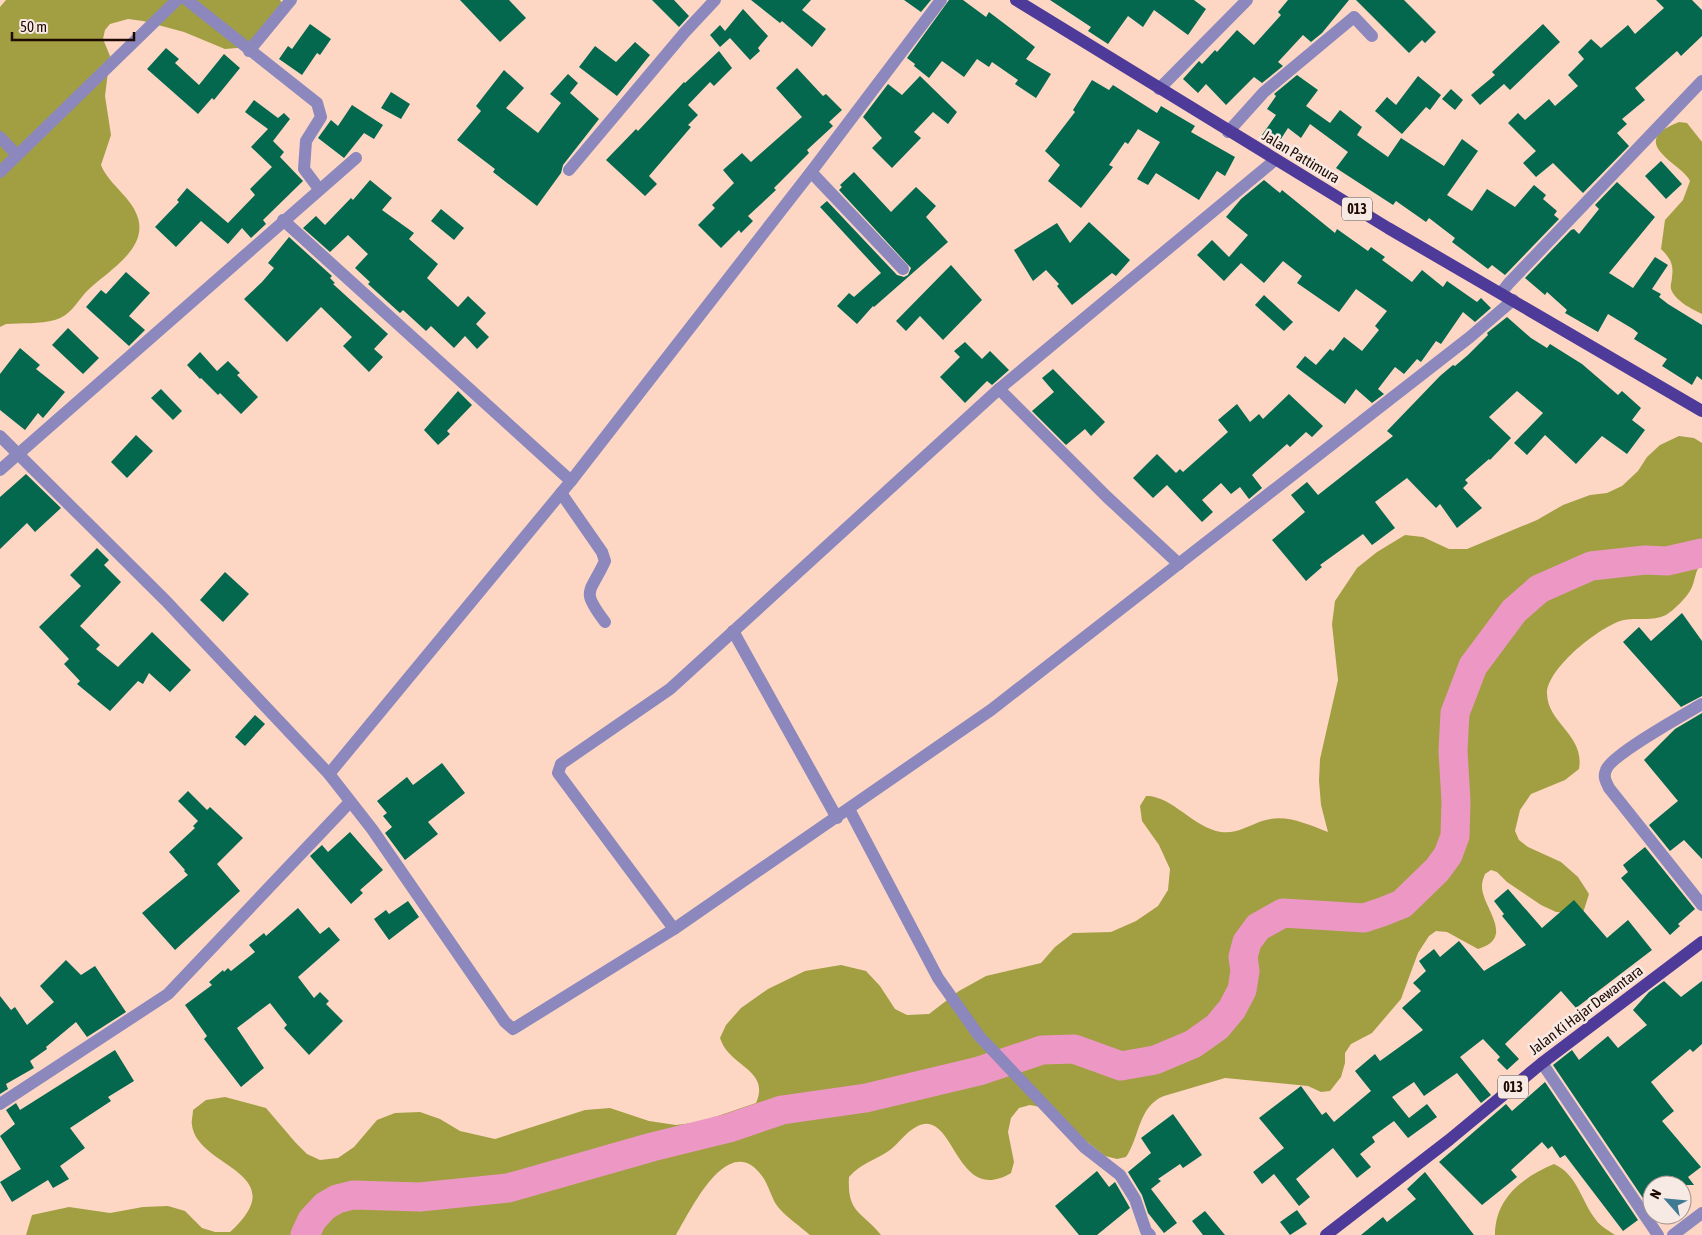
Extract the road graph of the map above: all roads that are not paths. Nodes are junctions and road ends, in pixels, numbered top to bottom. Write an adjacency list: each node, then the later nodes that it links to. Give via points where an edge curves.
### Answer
1 (177, 0): 14 (street)
2 (187, 0): 9 (street)
3 (291, 0): 9 (street)
4 (715, 0): 17 (street)
5 (941, 0): 19 (street)
6 (1247, 0): 11 (street)
7 (1020, 1): 11 (main road, Jalan Pattimura / 013)
8 (1372, 36): 12 (street, via 1354,17 1264,92)
9 (249, 51): 20 (street, via 316,103 321,118 306,141 304,168)
10 (1702, 81): 23 (street)
11 (1159, 89): 12 (main road, Jalan Pattimura / 013)
12 (1228, 132): 16 (main road, Jalan Pattimura / 013)
13 (0, 138): 14 (street)
14 (17, 155): 18 (street)
15 (356, 158): 20 (street)
16 (1275, 160): 23 (main road, Jalan Pattimura / 013); 25 (street)
17 (569, 170)
18 (0, 172)
19 (811, 172): 22 (street); 30 (street)
20 (319, 189): 21 (street)
21 (283, 220): 28 (street); 30 (street)
22 (903, 269)
23 (1501, 293): 24 (main road, Jalan Pattimura / 013)
24 (1513, 300): 26 (main road, Jalan Pattimura / 013); 32 (street)
25 (1000, 389): 32 (street); 34 (street)
26 (1702, 411)
27 (0, 436): 28 (street)
28 (18, 454): 29 (street); 36 (street, via 166,600)
29 (0, 470)
30 (571, 481): 31 (street)
31 (562, 493): 33 (street, via 602,552 605,561 589,595 590,602); 36 (street)
32 (1179, 564): 38 (street, via 991,710)
33 (605, 622)
34 (733, 631): 39 (street); 41 (street, via 670,689 558,768 558,773 579,804)
35 (1702, 704): 40 (street, via 1662,726 1620,757 1606,768 1604,777 1609,788)
36 (329, 774): 37 (street)
37 (350, 802): 41 (street, via 513,1029); 44 (street, via 168,994)
38 (849, 809): 39 (street); 46 (street, via 938,978 979,1036 1084,1146 1120,1175 1136,1199)
39 (837, 818): 41 (street)
40 (1702, 905)
41 (674, 929)
42 (1702, 942): 43 (main road, Jalan Ki Hajar Dewantara / 013)
43 (1542, 1063): 47 (main road, Jalan Ki Hajar Dewantara / 013); 48 (street)
44 (0, 1104)
45 (1702, 1213): 49 (street)
46 (1150, 1235)
47 (1326, 1235)
48 (1658, 1235)
49 (1673, 1235)

